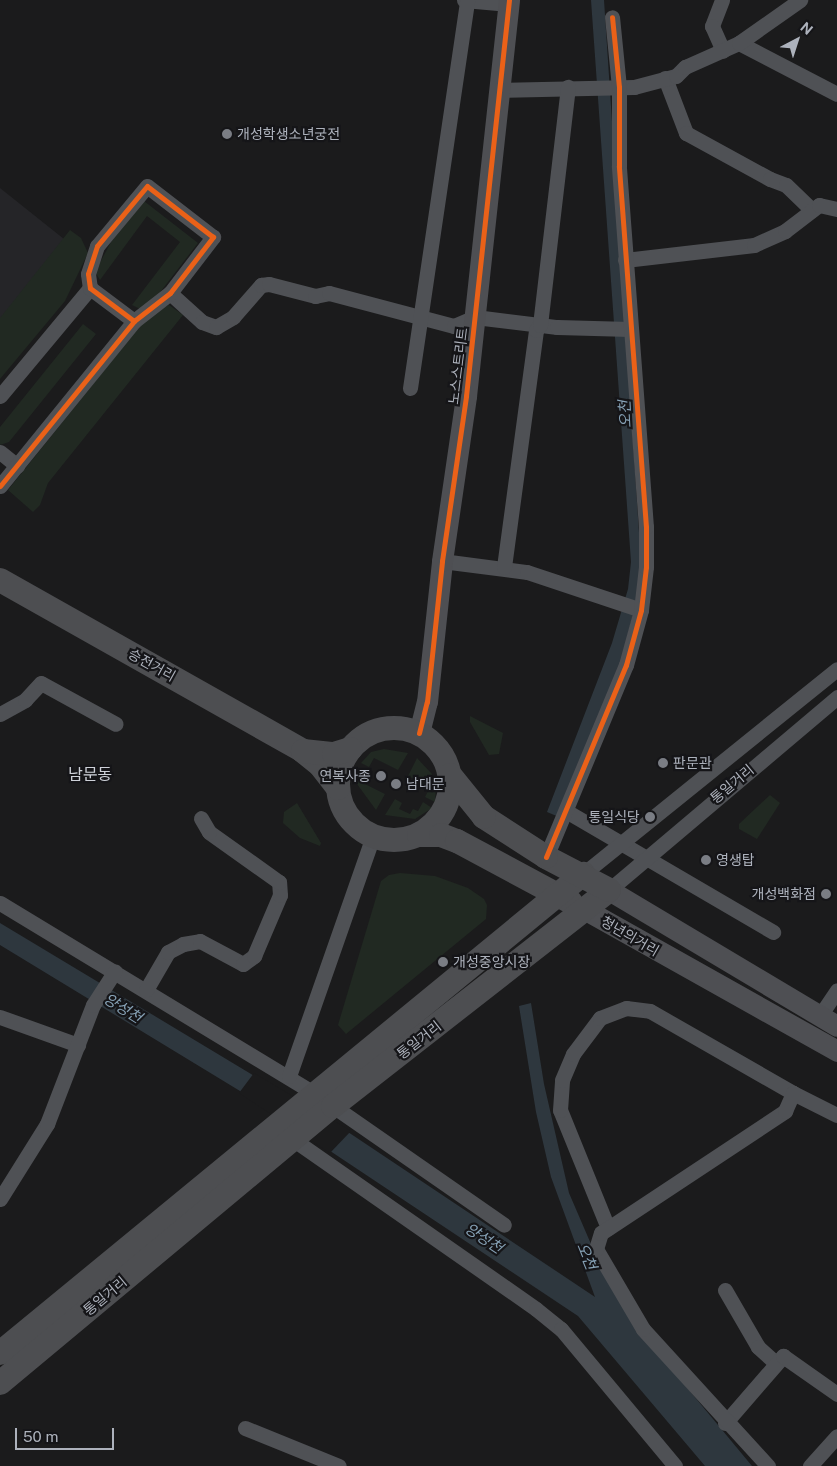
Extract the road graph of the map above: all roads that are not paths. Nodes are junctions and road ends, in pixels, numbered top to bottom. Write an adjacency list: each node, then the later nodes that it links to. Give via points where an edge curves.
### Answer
1 (722, 0): 7 (street, via 712,26)
2 (800, 0): 6 (street)
3 (466, 1): 4 (street); 19 (street)
4 (509, 2): 11 (main road, 노스스트리트)
5 (612, 17): 10 (street)
6 (739, 43): 7 (street); 12 (street)
7 (723, 51): 8 (street, via 685,67 676,76)
8 (665, 78): 10 (street); 14 (street, via 686,133 770,180 786,185)
9 (568, 87): 10 (street); 11 (street); 21 (street)
10 (619, 88): 15 (street, via 619,166)
11 (500, 90): 18 (main road, 노스스트리트)
12 (837, 94)
13 (837, 209): 14 (street, via 827,204)
14 (812, 210): 15 (street, via 785,231 754,245)
15 (626, 260): 22 (street)
16 (90, 288): 17 (street, via 88,274 97,246 147,186 213,237); 20 (street); 24 (street)
17 (170, 293): 19 (street, via 202,322 216,327 232,317 261,285 269,284 315,296 329,293); 20 (street)
18 (475, 317): 19 (street, via 454,326); 21 (street); 28 (main road, 노스스트리트)
19 (421, 318): 23 (street)
20 (134, 321): 26 (street)
21 (540, 325): 22 (street); 29 (street, via 536,330)
22 (622, 330): 31 (street, via 646,528)
23 (410, 388)
24 (0, 396)
25 (0, 452): 26 (street)
26 (17, 466): 27 (street)
27 (0, 486)
28 (442, 561): 29 (street); 36 (main road, 노스스트리트, via 427,702)
29 (504, 567): 31 (street)
30 (0, 580): 38 (main road, 승전거리)
31 (639, 610): 41 (street, via 626,665 574,784)
32 (837, 669): 45 (street, 통일거리)
33 (837, 697): 47 (street, 통일거리)
34 (0, 714): 35 (street, via 25,700 41,683)
35 (116, 724)
36 (420, 733): 37 (main road, via 405,728 374,731); 39 (main road, via 444,758)
37 (350, 749): 38 (main road, via 334,754); 40 (main road, via 339,774)
38 (303, 752): 40 (main road, 승전거리, via 320,765)
39 (450, 775): 43 (main road, via 451,789 444,810 431,827); 46 (main road, 청년의거리, via 484,817)
40 (338, 788): 44 (main road, via 349,817)
41 (566, 811): 45 (street); 46 (street)
42 (201, 818): 55 (street, via 209,832 279,882 280,895 254,956 243,964 200,941 183,944 168,952)
43 (419, 835): 44 (main road, via 388,840); 50 (main road, 청년의거리, via 441,835 457,841)
44 (373, 836): 61 (street)
45 (622, 843): 47 (street); 48 (street, 통일거리)
46 (546, 857): 48 (main road, 청년의거리)
47 (646, 857): 49 (street, 통일거리); 53 (street)
48 (582, 874): 49 (main road, 청년의거리); 50 (main road, 통일거리)
49 (609, 890): 52 (main road, 통일거리); 58 (main road, 청년의거리)
50 (558, 896): 52 (main road, 청년의거리); 62 (main road, 통일거리)
51 (0, 903): 54 (street)
52 (586, 910): 60 (main road, 청년의거리); 64 (main road, 통일거리)
53 (773, 932)
54 (112, 976): 55 (street); 59 (street, via 93,1005)
55 (146, 990): 61 (street)
56 (836, 994): 58 (street)
57 (0, 1017): 59 (street)
58 (828, 1022)
59 (78, 1045): 67 (street, via 47,1124)
60 (837, 1051)
61 (288, 1076): 62 (street)
62 (314, 1093): 71 (main road, 통일거리)
63 (793, 1093): 65 (street); 69 (street, via 785,1111); 69 (street, via 650,1011 626,1008 600,1018 572,1054 562,1080 560,1110)
64 (334, 1106): 66 (main road, 통일거리); 68 (street)
65 (837, 1115)
66 (294, 1140): 73 (main road, 통일거리); 79 (street, via 561,1329)
67 (0, 1199)
68 (504, 1225)
69 (608, 1228): 75 (street, via 601,1233 596,1249 643,1329)
70 (725, 1290): 72 (street, via 758,1347)
71 (0, 1353)
72 (776, 1363): 74 (street, via 783,1356); 75 (street)
73 (0, 1383)
74 (837, 1394)
75 (725, 1423): 80 (street)
76 (245, 1428): 78 (street)
77 (837, 1436): 81 (street)
78 (339, 1466)
79 (675, 1466)
80 (768, 1466)
81 (810, 1466)

